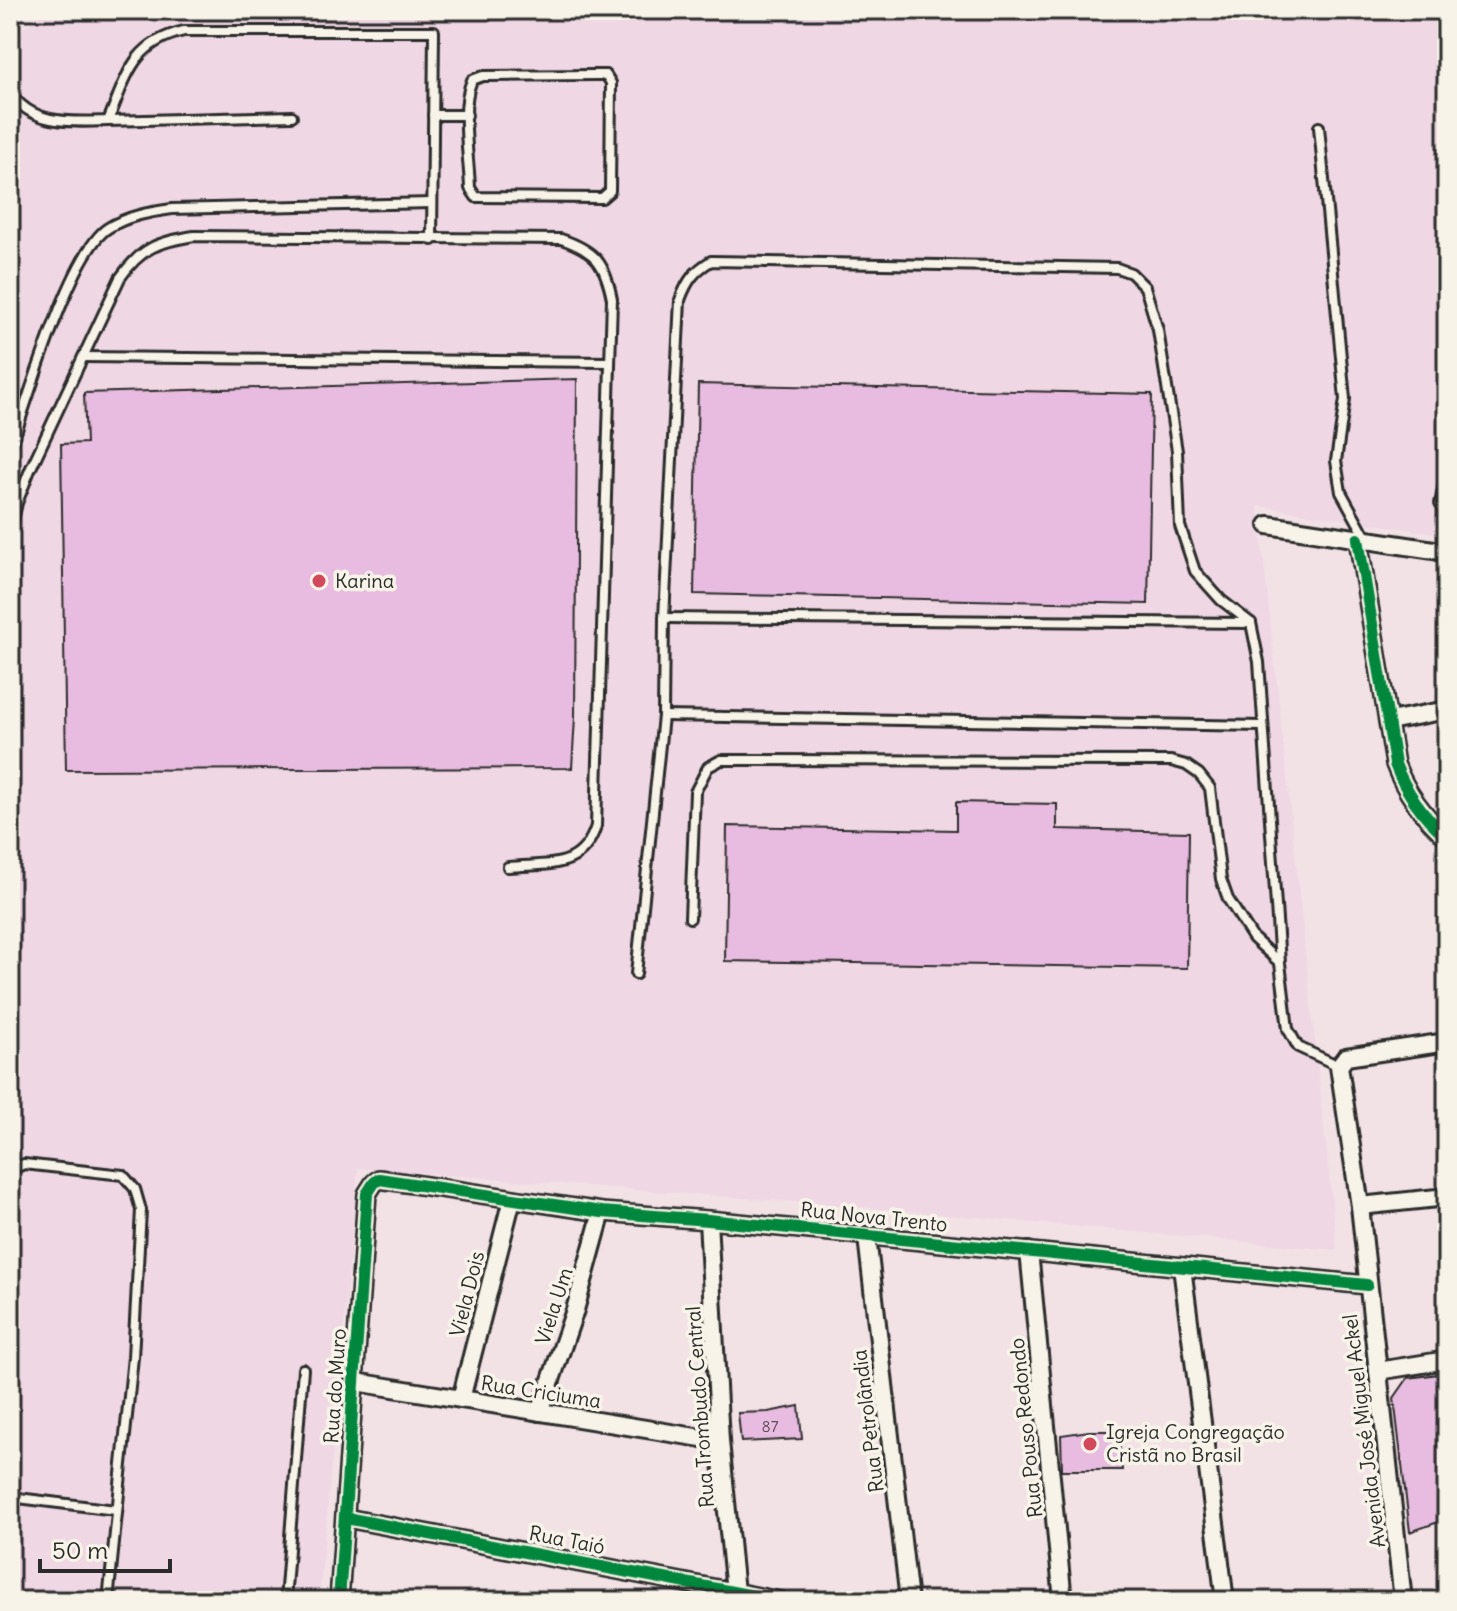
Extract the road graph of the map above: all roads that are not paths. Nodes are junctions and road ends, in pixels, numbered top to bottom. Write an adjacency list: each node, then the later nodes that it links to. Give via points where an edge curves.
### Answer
1 (10, 92): 5 (lane, via 30,112 50,120)
2 (433, 115): 3 (lane); 5 (lane, via 434,31 184,31 165,35 139,54); 7 (lane)
3 (467, 115): 3 (lane, via 467,91 472,80 483,76 606,75 611,83 610,191 602,198 476,197 470,188)
4 (292, 116): 5 (lane)
5 (108, 121)
6 (1319, 127): 16 (lane, via 1345,399 1336,461 1341,492)
7 (432, 203): 8 (lane); 11 (lane, via 172,209 141,213 106,229 82,259)
8 (432, 240): 9 (lane, via 194,236 163,241 132,262 120,278); 10 (lane, via 561,239 581,246 608,276)
9 (83, 357): 10 (lane); 15 (lane, via 30,470)
10 (610, 362): 25 (lane, via 596,826 592,841 571,861)
11 (10, 451)
12 (1447, 470): 13 (lane)
13 (1440, 504)
14 (1268, 525): 16 (street)
15 (10, 532)
16 (1362, 539): 17 (street); 22 (street)
17 (1447, 552)
18 (664, 618): 19 (lane); 19 (lane, via 680,300 686,282 711,261 1117,268 1131,273 1145,287 1158,330 1177,451 1180,526 1195,571); 21 (lane)
19 (1251, 623): 23 (lane)
20 (1447, 710): 22 (street)
21 (663, 716): 23 (lane); 28 (lane)
22 (1389, 721): 24 (street, via 1404,786)
23 (1263, 726): 27 (lane)
24 (1447, 837)
25 (508, 867)
26 (690, 918): 27 (lane, via 695,792 708,767 721,760 1171,761 1199,774 1210,788 1228,899 1253,938)
27 (1280, 963): 30 (lane, via 1292,1039)
28 (636, 974)
29 (1447, 1042): 30 (street, via 1346,1057)
30 (1339, 1066): 35 (street, Avenida José Miguel Ackel)
31 (10, 1170): 50 (lane, via 24,1164 123,1175 135,1189 141,1210 133,1357)
32 (379, 1179): 34 (street, Rua Nova Trento); 45 (street, Rua do Muro, via 367,1194)
33 (1447, 1197): 35 (street)
34 (512, 1199): 36 (street, Rua Nova Trento); 46 (street, Viela Dois)
35 (1360, 1206): 41 (street, Avenida José Miguel Ackel)
36 (602, 1212): 37 (street, Rua Nova Trento); 47 (street, Viela Um)
37 (708, 1220): 38 (street, Rua Nova Trento); 48 (street, Rua Trombudo Central)
38 (867, 1237): 39 (street, Rua Nova Trento); 57 (street, Rua Petrolândia)
39 (1029, 1251): 40 (street, Rua Nova Trento); 58 (street, Rua Pouso Redondo)
40 (1182, 1267): 41 (street, Rua Nova Trento); 59 (street)
41 (1367, 1285): 44 (street, Avenida José Miguel Ackel)
42 (1447, 1360): 44 (street)
43 (303, 1369): 54 (lane)
44 (1378, 1371): 60 (street, Avenida José Miguel Ackel)
45 (356, 1382): 46 (street, Rua Criciuma); 51 (street, Rua do Muro)
46 (461, 1399): 47 (street, Rua Criciuma)
47 (540, 1412): 48 (street, Rua Criciuma)
48 (720, 1441): 52 (street, Rua Trombudo Central)
49 (10, 1497): 50 (lane)
50 (116, 1510): 53 (lane)
51 (346, 1518): 52 (street, Rua Taió); 55 (street, Rua do Muro)
52 (735, 1592): 56 (street, Rua Taió)
53 (108, 1601)
54 (285, 1601)
55 (339, 1601)
56 (780, 1601)
57 (909, 1601)
58 (1063, 1601)
59 (1225, 1601)
60 (1403, 1601)

